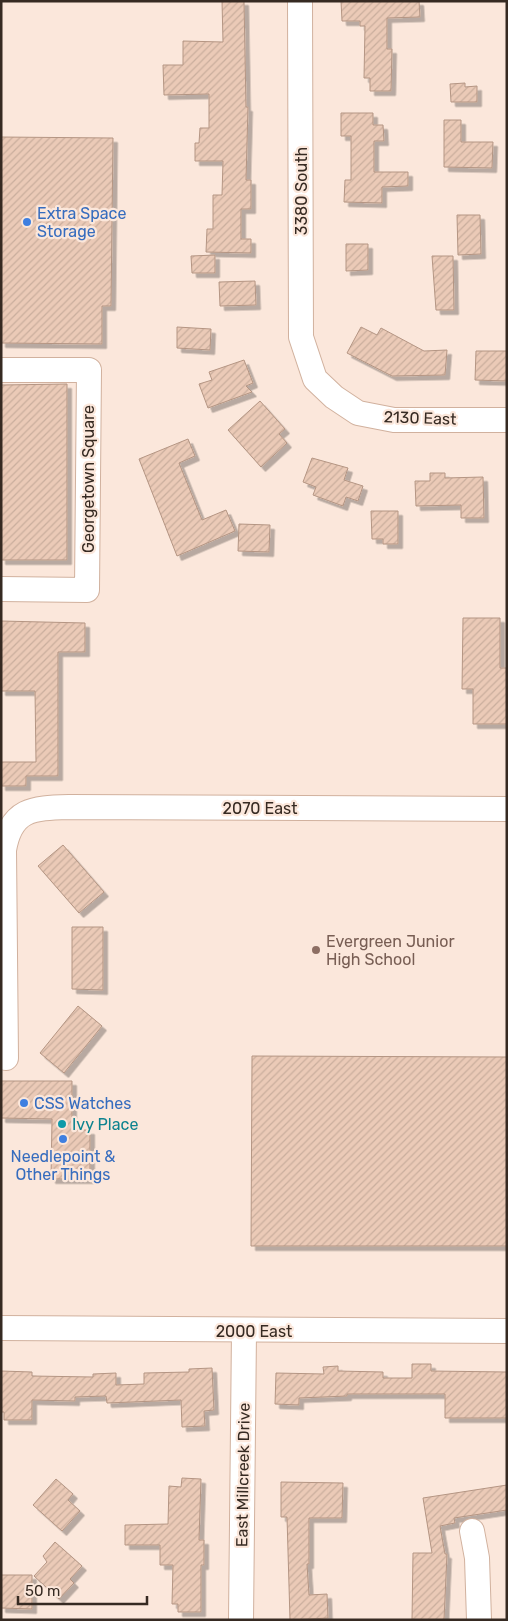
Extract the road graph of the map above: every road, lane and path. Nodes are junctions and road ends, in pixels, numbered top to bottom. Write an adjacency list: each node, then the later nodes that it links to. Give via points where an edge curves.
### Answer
1 (300, 1): 3 (street, 3380 South, via 301,337)
2 (1, 370): 5 (street, Georgetown Square, via 89,370 87,590)
3 (314, 379): 4 (street, 2130 East, via 358,413 394,420)
4 (507, 420)
5 (1, 589)
6 (507, 809): 7 (street, 2070 East, via 69,807 26,812 15,819 6,835 4,850)
7 (4, 1011): 8 (street)
8 (6, 1058)
9 (1, 1328): 10 (street, 2000 East)
10 (244, 1331): 11 (street, 2000 East); 13 (street, East Millcreek Drive)
11 (507, 1331)
12 (472, 1531): 14 (street, via 477,1558)
13 (241, 1620)
14 (479, 1620)

